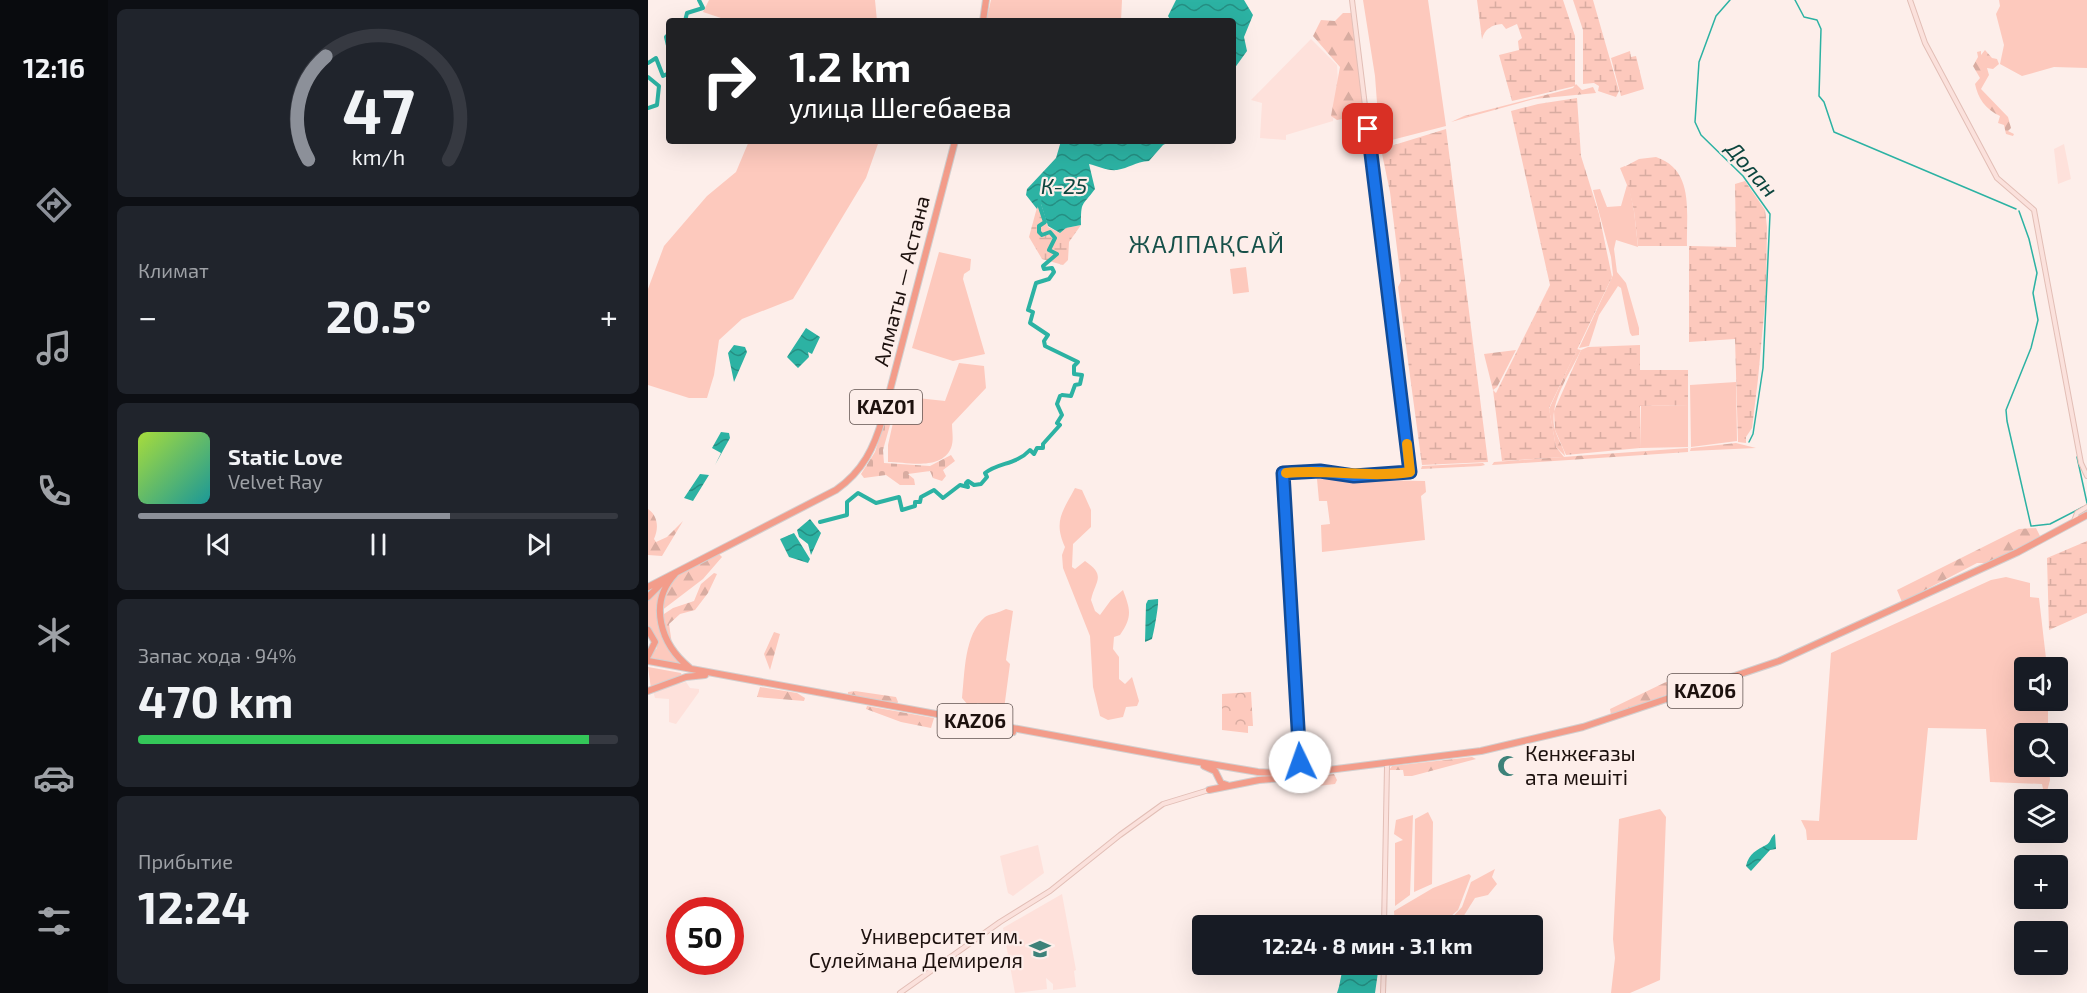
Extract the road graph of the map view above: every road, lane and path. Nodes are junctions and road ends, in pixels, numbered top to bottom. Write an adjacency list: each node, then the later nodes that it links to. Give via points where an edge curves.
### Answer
1 (986, 0): 4 (highway)
2 (1352, 0): 25 (main road, via 1410,472 1354,476 1320,471 1283,473)
3 (1910, 0): 6 (main road, via 1925,43 1997,178 2034,210 2080,457)
4 (983, 18)
5 (954, 144): 11 (highway, Алматы — Астана / KАZ01, via 883,417 867,460 836,490)
6 (2087, 476)
7 (2087, 507): 9 (main road, via 2077,513)
8 (2087, 517): 9 (highway, KАZ06); 10 (highway, KАZ06)
9 (2074, 522): 10 (highway, KАZ06)
10 (2026, 550): 21 (highway, KАZ06, via 1780,664 1600,726)
11 (680, 569): 12 (highway, KАZ01); 13 (highway, KАZ01); 17 (highway, KАZ01, via 663,590 658,616 671,648)
12 (648, 587)
13 (648, 597)
14 (648, 630): 15 (highway, via 655,642)
15 (648, 656)
16 (648, 663): 17 (highway, KАZ06); 18 (highway, KАZ06)
17 (691, 669): 19 (highway, KАZ06)
18 (705, 675): 19 (highway, KАZ06); 20 (highway, via 686,677)
19 (723, 677): 23 (highway, KАZ06); 24 (highway, KАZ06, via 1204,766)
20 (648, 692)
21 (1537, 741): 22 (highway, KАZ06, via 1480,754); 25 (highway, KАZ06)
22 (1387, 766): 25 (highway, KАZ06); 28 (main road)
23 (1227, 767): 24 (highway); 25 (highway, KАZ06)
24 (1219, 773): 25 (highway, KАZ06); 26 (highway, via 1221,783); 27 (highway)
25 (1298, 775): 26 (highway)
26 (1229, 785): 27 (highway)
27 (1209, 790): 30 (main road, via 1168,802 1150,813 1050,891)
28 (1384, 915)
29 (1384, 975): 31 (main road)
30 (900, 993)
31 (1383, 993)

